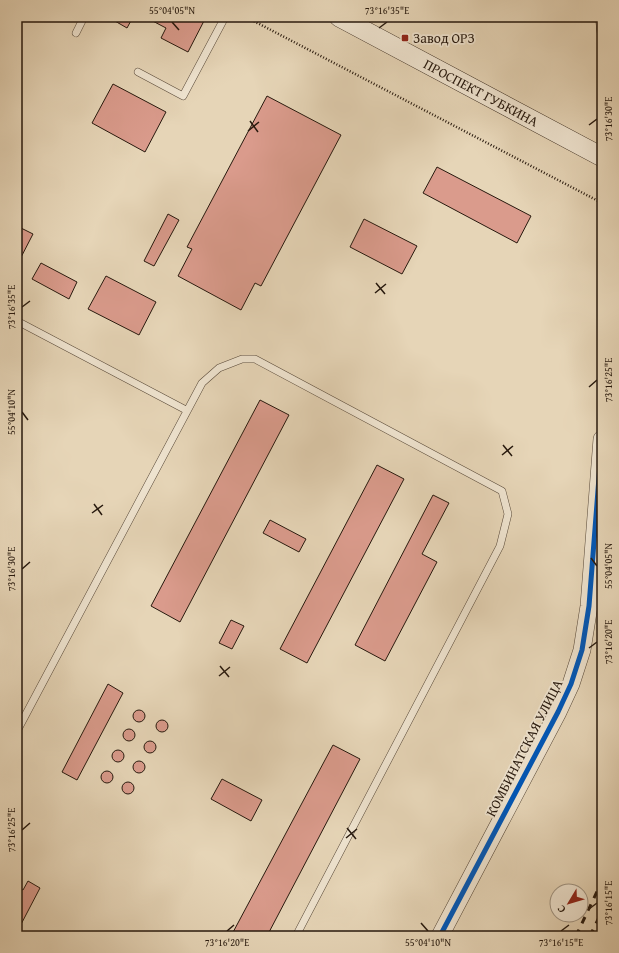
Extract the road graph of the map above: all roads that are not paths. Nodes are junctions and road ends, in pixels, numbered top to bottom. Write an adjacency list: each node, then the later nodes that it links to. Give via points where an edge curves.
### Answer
1 (84, 17): 5 (lane)
2 (225, 17): 7 (lane, via 183,96)
3 (339, 17): 8 (main road, ПРОСПЕКТ ГУБКИНА)
4 (599, 17): 6 (lane)
5 (76, 33)
6 (602, 42)
7 (138, 72)
8 (602, 157)
9 (17, 321): 10 (lane)
10 (186, 410): 12 (lane); 13 (lane, via 202,382 219,368 242,360 255,359 502,491 508,514 500,546)
11 (602, 439): 14 (street, КОМБИНАТСКАЯ УЛИЦА, via 589,606 582,650 571,684)
12 (17, 730)
13 (296, 936)
14 (440, 936)

